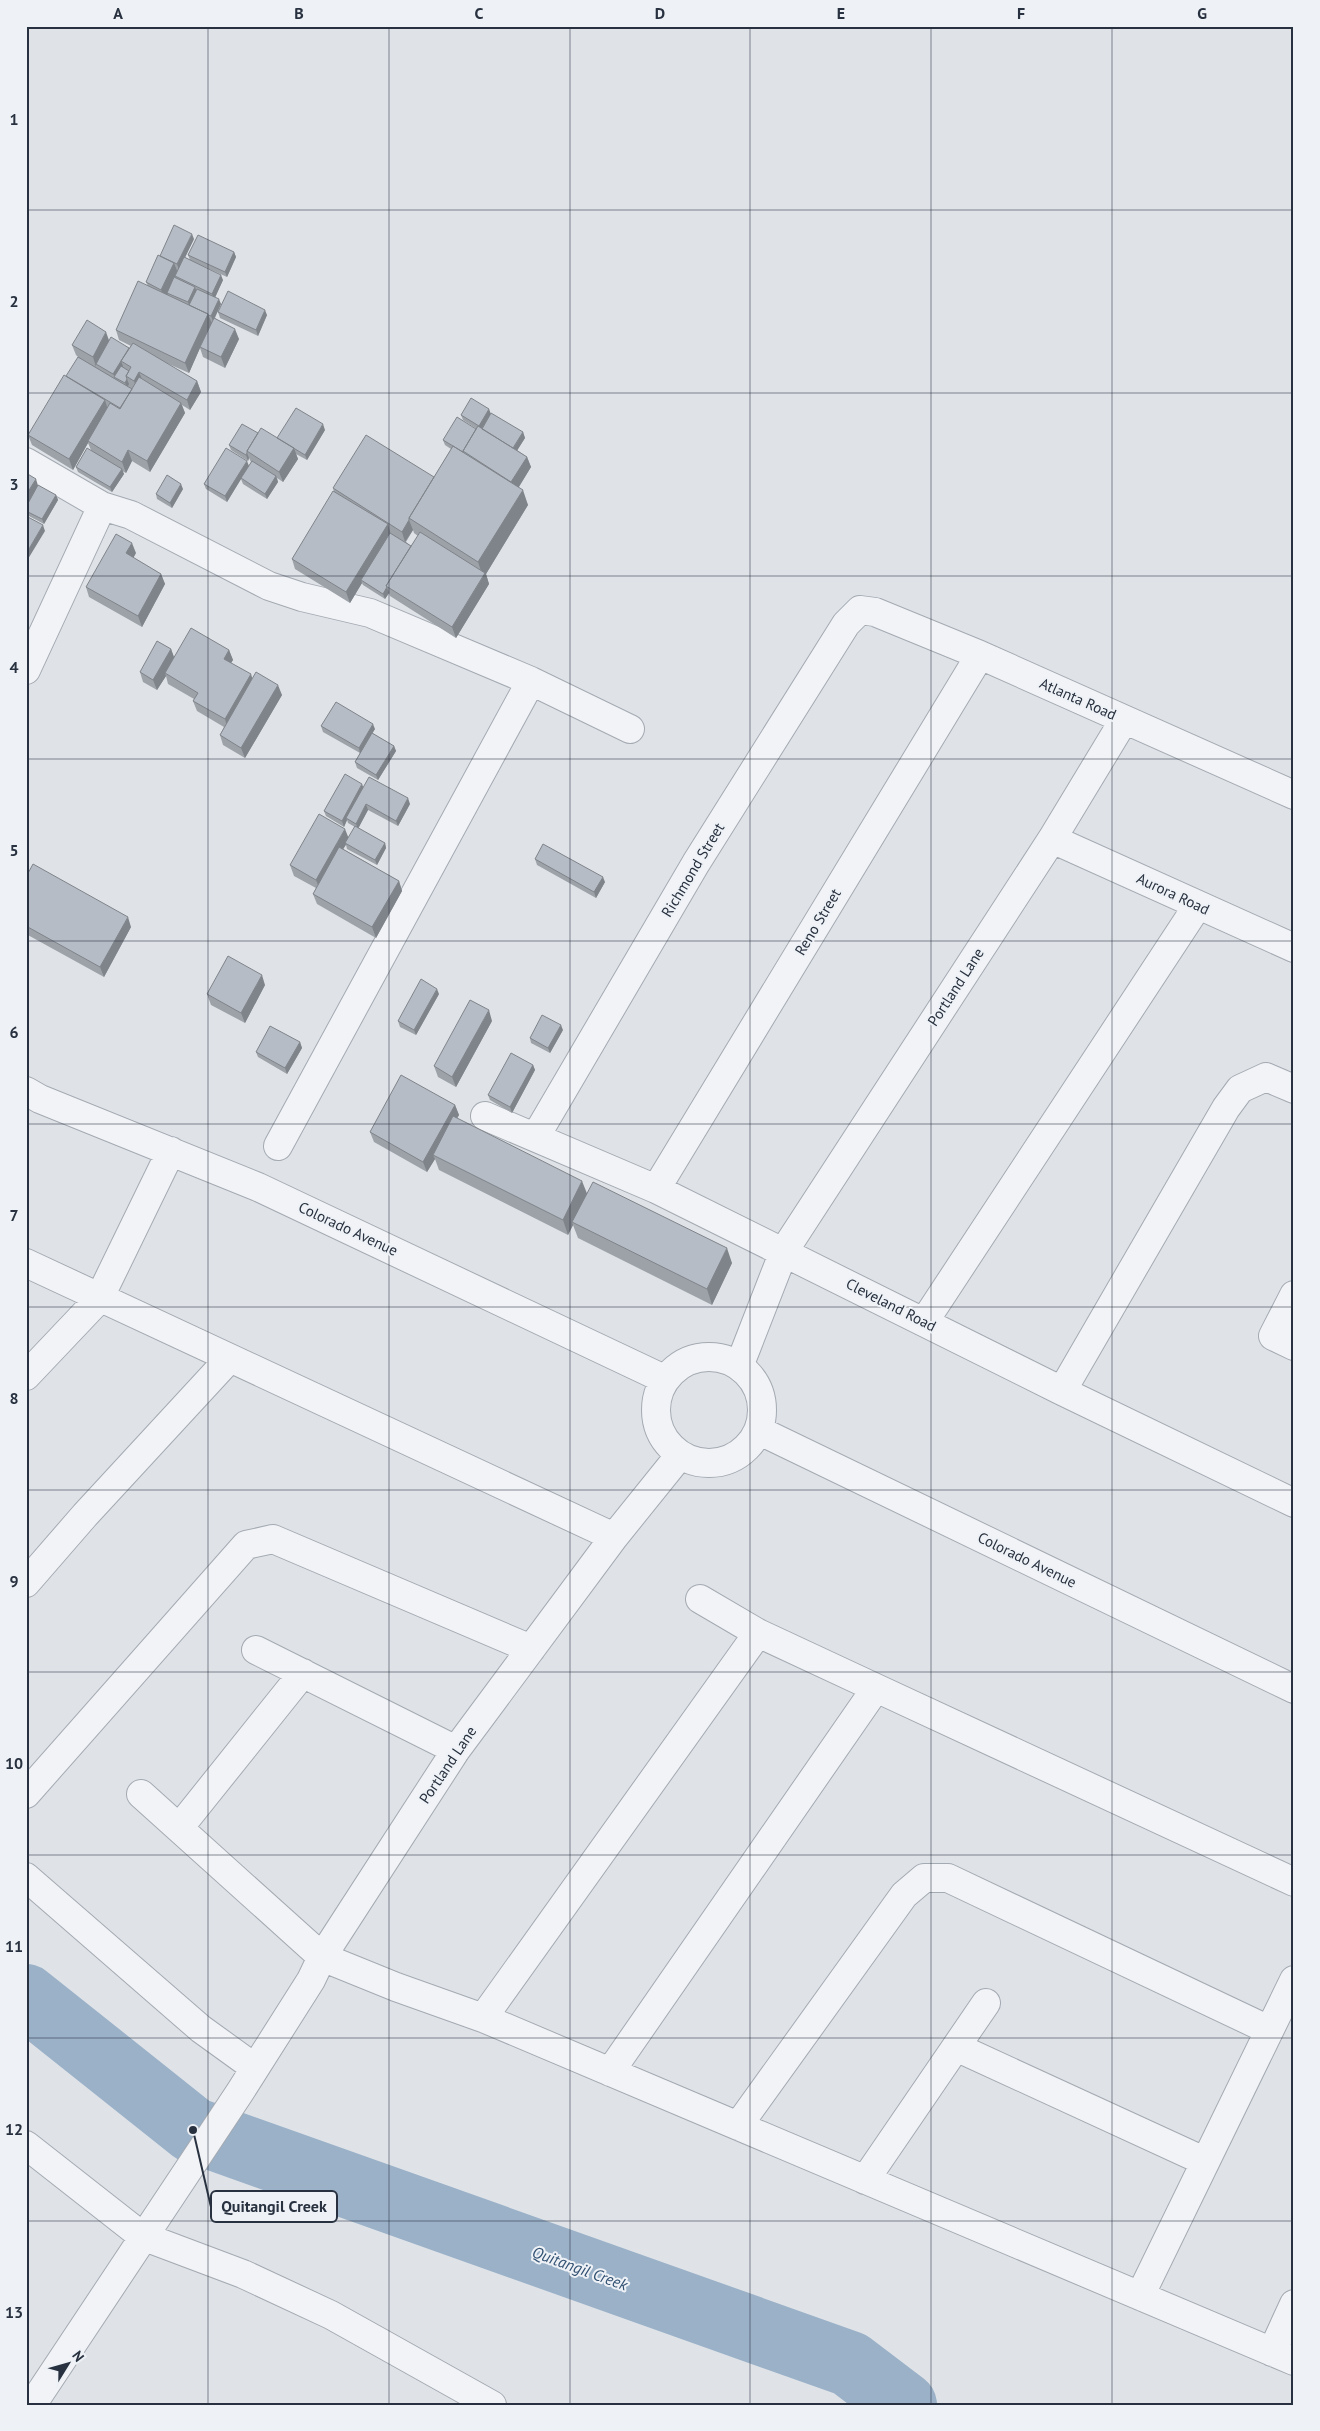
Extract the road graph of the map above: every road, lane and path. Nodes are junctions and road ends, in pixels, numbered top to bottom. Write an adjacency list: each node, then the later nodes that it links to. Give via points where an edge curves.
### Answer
1 (26, 462): 2 (street)
2 (102, 506): 5 (street); 6 (street, via 131,515 269,586 370,613)
3 (860, 610): 4 (street, Atlanta Road, via 875,612); 16 (street, Richmond Street, via 846,624 696,863)
4 (980, 655): 7 (street, Atlanta Road); 19 (street, Reno Street)
5 (26, 670)
6 (531, 681): 8 (street); 17 (street)
7 (1124, 720): 9 (street, Atlanta Road); 10 (street, Portland Lane)
8 (630, 728)
9 (1294, 795)
10 (1052, 839): 11 (street, Aurora Road); 20 (street, Portland Lane)
11 (1198, 905): 12 (street, Aurora Road); 24 (street)
12 (1294, 948)
13 (1294, 1089): 30 (street, via 1266,1077 1240,1089)
14 (26, 1091): 18 (street, Colorado Avenue)
15 (485, 1116): 16 (street, Cleveland Road)
16 (536, 1136): 19 (street, Cleveland Road)
17 (278, 1146)
18 (171, 1151): 23 (street); 29 (street, Colorado Avenue, via 258,1187)
19 (656, 1188): 20 (street, Cleveland Road)
20 (784, 1251): 24 (street, Cleveland Road); 27 (street, Portland Lane)
21 (26, 1264): 23 (street)
22 (1294, 1295): 25 (street, via 1273,1336)
23 (99, 1299): 26 (street); 28 (street)
24 (924, 1322): 30 (street, Cleveland Road)
25 (1294, 1346)
26 (229, 1359): 34 (street); 35 (street)
27 (740, 1364): 29 (street, via 713,1355 686,1361); 31 (street, via 762,1394)
28 (26, 1376)
29 (664, 1379): 32 (street, via 655,1406 661,1433)
30 (1062, 1391): 33 (street, Cleveland Road)
31 (760, 1431): 32 (street, via 740,1455 710,1464); 42 (street, Colorado Avenue)
32 (680, 1455): 34 (street, Portland Lane)
33 (1294, 1503)
34 (614, 1537): 38 (street, Portland Lane)
35 (26, 1583)
36 (700, 1599): 37 (street)
37 (758, 1632): 41 (street); 52 (street)
38 (531, 1649): 43 (street, Portland Lane); 44 (street, via 273,1539 246,1545)
39 (256, 1650): 40 (street)
40 (303, 1673): 43 (street); 46 (street)
41 (876, 1688): 48 (street); 56 (street)
42 (1294, 1689)
43 (456, 1750): 49 (street, Portland Lane)
44 (26, 1794)
45 (141, 1794): 46 (street)
46 (179, 1828): 49 (street)
47 (26, 1877): 55 (street, via 201,2029)
48 (1294, 1882)
49 (322, 1957): 52 (street); 55 (street, Portland Lane)
50 (1294, 1980): 53 (street)
51 (986, 2004): 54 (street)
52 (483, 2018): 56 (street)
53 (1269, 2030): 57 (street, via 948,1878 924,1878 904,1895); 59 (street)
54 (956, 2047): 59 (street); 60 (street)
55 (255, 2068): 61 (street, Portland Lane)
56 (610, 2072): 57 (street)
57 (738, 2126): 60 (street)
58 (26, 2145): 61 (street)
59 (1204, 2161): 62 (street)
60 (865, 2180): 62 (street)
61 (142, 2236): 65 (street, Portland Lane); 66 (street, via 243,2274 331,2315)
62 (1140, 2296): 64 (street)
63 (1294, 2304): 64 (street)
64 (1283, 2356)
65 (32, 2405)
66 (492, 2405)

